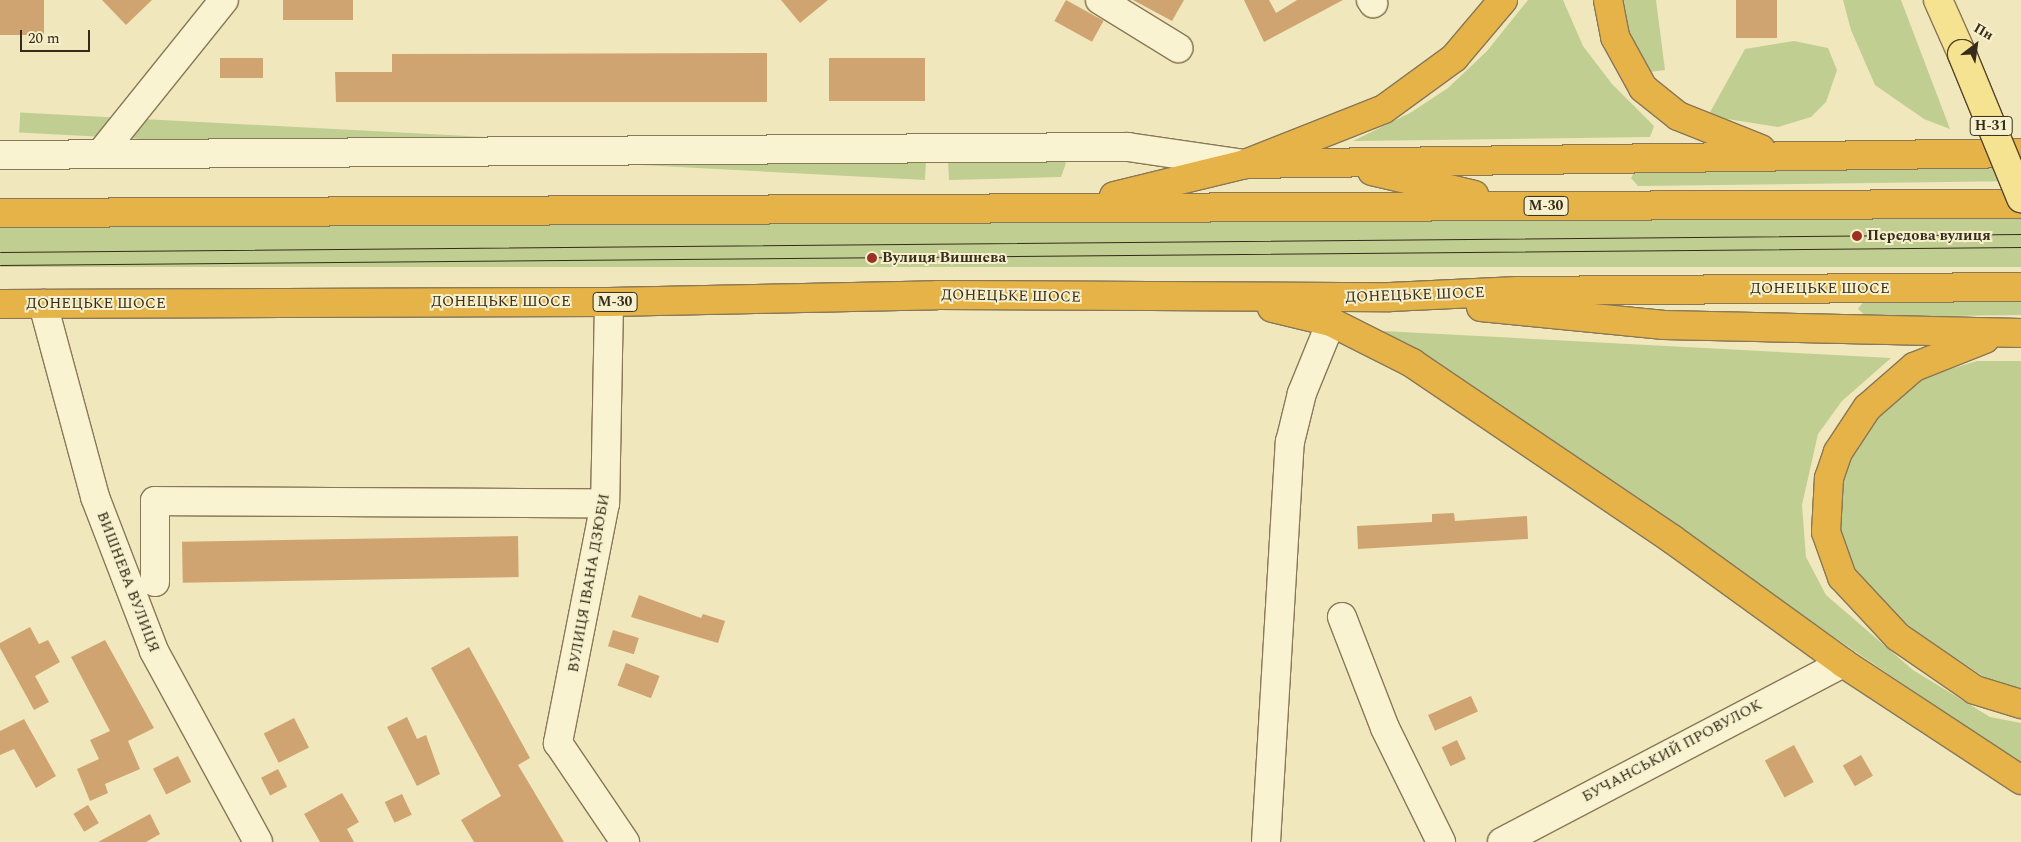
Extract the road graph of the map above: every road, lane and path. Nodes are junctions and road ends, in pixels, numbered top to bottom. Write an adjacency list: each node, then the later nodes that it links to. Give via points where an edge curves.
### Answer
1 (224, 0): 7 (street)
2 (1100, 0): 6 (street)
3 (1503, 0): 12 (highway, via 1454,58 1399,100)
4 (1608, 0): 9 (highway, via 1615,37 1643,88 1668,110 1694,124)
5 (1938, 0): 13 (main road, Н-31, bridge)
6 (1178, 48)
7 (101, 153): 10 (street); 12 (street, via 1128,147)
8 (2021, 153): 9 (highway)
9 (1777, 154): 11 (highway)
10 (0, 155)
11 (1334, 162): 12 (highway); 16 (highway)
12 (1245, 164): 15 (highway)
13 (2021, 198)
14 (2021, 204): 16 (highway, М-30)
15 (1071, 206): 16 (highway, М-30); 17 (highway, М-30)
16 (1519, 206)
17 (0, 213)
18 (2021, 287): 20 (highway, ДОНЕЦЬКЕ ШОСЕ / М-30, via 1518,291)
19 (1229, 298): 20 (highway, ДОНЕЦЬКЕ ШОСЕ / М-30); 21 (highway, ДОНЕЦЬКЕ ШОСЕ / М-30, via 937,295); 24 (highway)
20 (1390, 298): 25 (highway, via 1664,325)
21 (609, 302): 23 (highway, ДОНЕЦЬКЕ ШОСЕ / М-30); 26 (street, ВУЛИЦЯ ІВАНА ДЗЮБИ)
22 (0, 304): 23 (highway, ДОНЕЦЬКЕ ШОСЕ / М-30)
23 (43, 304): 32 (street, ВИШНЕВА ВУЛИЦЯ, via 95,497 154,652)
24 (1331, 322): 29 (highway, via 1412,363 1672,539); 34 (street, via 1302,393 1290,442)
25 (2011, 333): 30 (highway, via 1914,367 1867,408 1838,452 1824,510 1830,554 1842,577 1872,614 1975,690)
26 (606, 503): 27 (street, via 155,501); 33 (street, ВУЛИЦЯ ІВАНА ДЗЮБИ, via 558,743)
27 (155, 582)
28 (1342, 617): 35 (street, via 1385,728)
29 (1843, 663): 31 (highway); 36 (street, БУЧАНСЬКИЙ ПРОВУЛОК)
30 (2021, 704)
31 (2021, 780)
32 (258, 842)
33 (625, 842)
34 (1266, 842)
35 (1441, 842)
36 (1502, 842)

